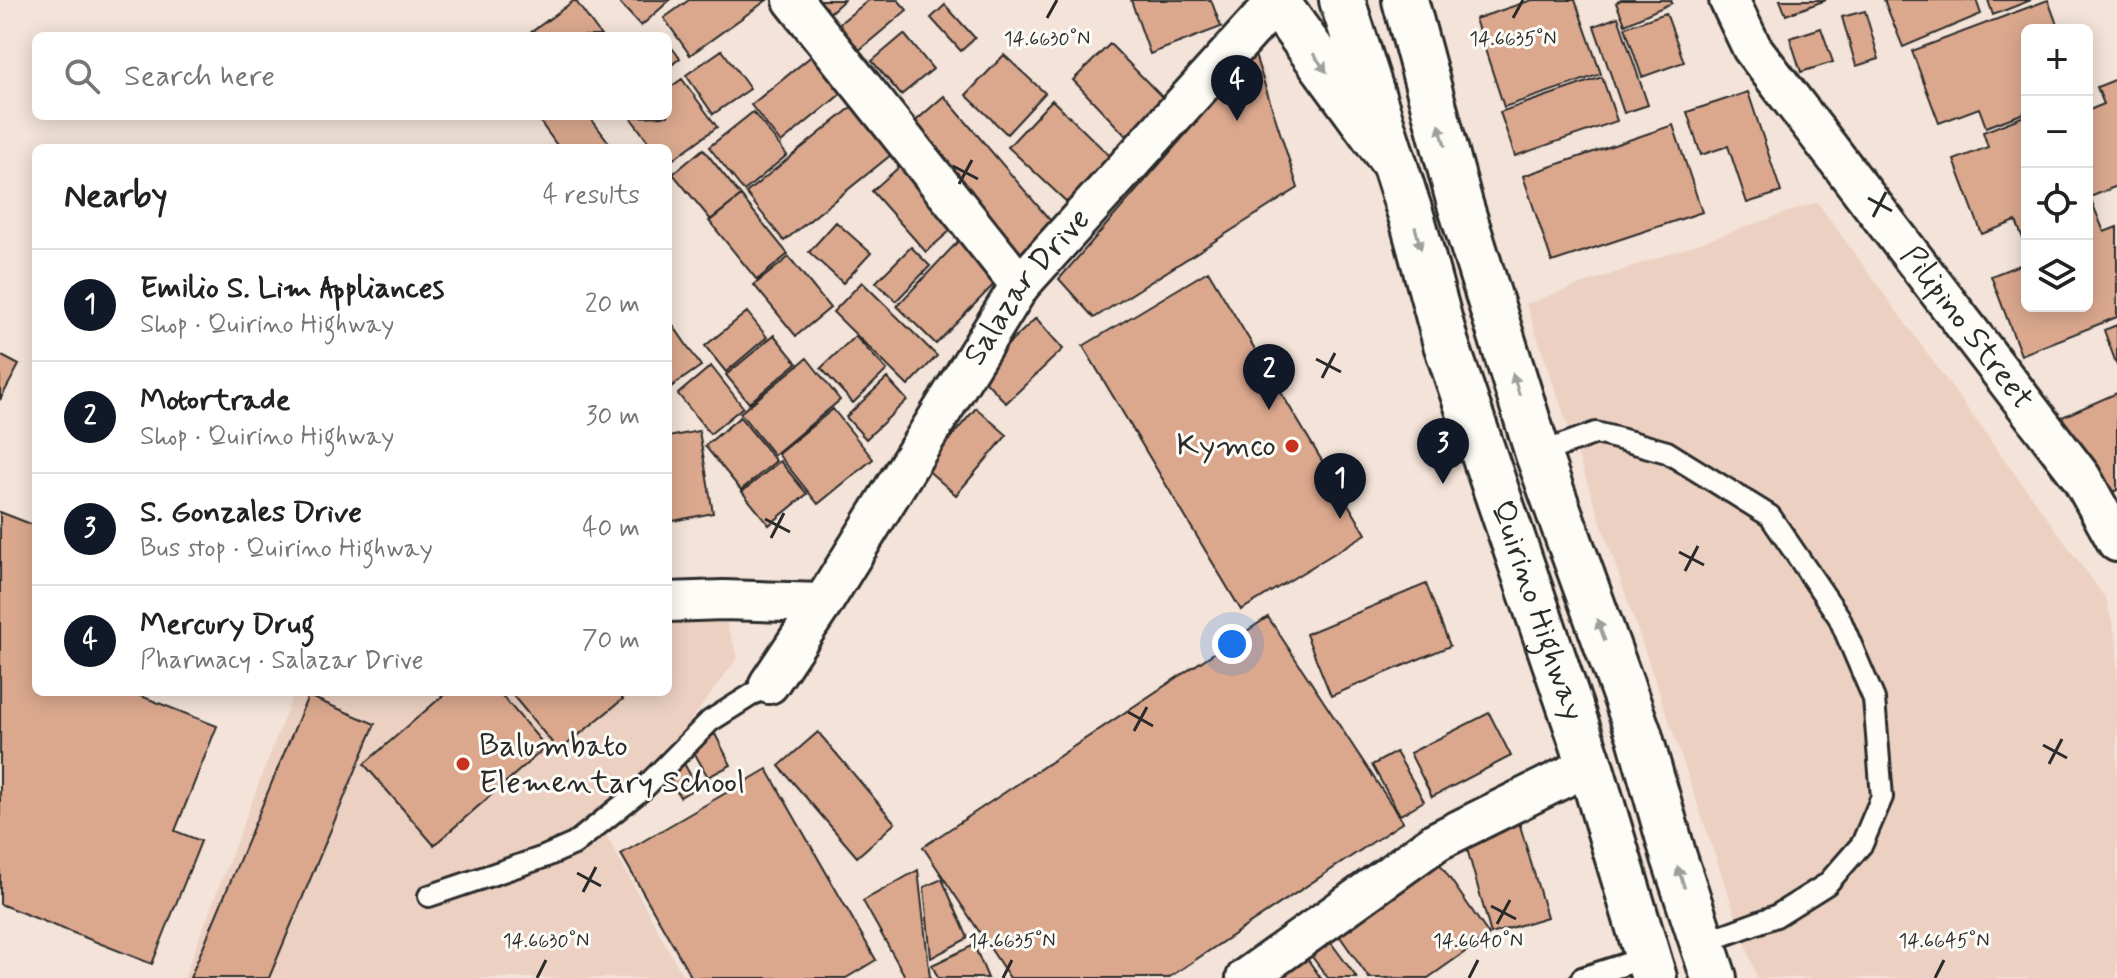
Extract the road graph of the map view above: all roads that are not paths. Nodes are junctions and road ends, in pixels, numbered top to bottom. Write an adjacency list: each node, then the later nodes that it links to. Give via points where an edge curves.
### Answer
1 (793, 0): 7 (street)
2 (1342, 0): 6 (main road)
3 (1729, 0): 9 (street, Pilipino Street, via 1752,48 2081,477)
4 (1275, 1): 6 (main road, Quirino Highway, one-way to 6); 7 (street, Salazar Drive)
5 (1406, 1): 8 (main road, Quirino Highway, one-way to 5, via 1460,204)
6 (1394, 163): 13 (main road, Quirino Highway, one-way to 13, via 1446,344)
7 (1020, 285): 11 (street, Salazar Drive)
8 (1538, 454): 15 (main road, Quirino Highway, one-way to 8, via 1639,734); 15 (lane, via 1596,433 1620,439 1667,452 1770,516 1839,617 1874,699 1882,797 1862,844 1827,884)
9 (2117, 542)
10 (672, 602): 11 (street)
11 (823, 603): 12 (street, Salazar Drive)
12 (769, 684): 14 (lane, via 710,721 645,787 574,844)
13 (1590, 765): 16 (main road, Quirino Highway); 17 (street, via 1437,841)
14 (429, 896)
15 (1708, 961)
16 (1651, 968): 18 (lane)
17 (1246, 978)
18 (1582, 978)

